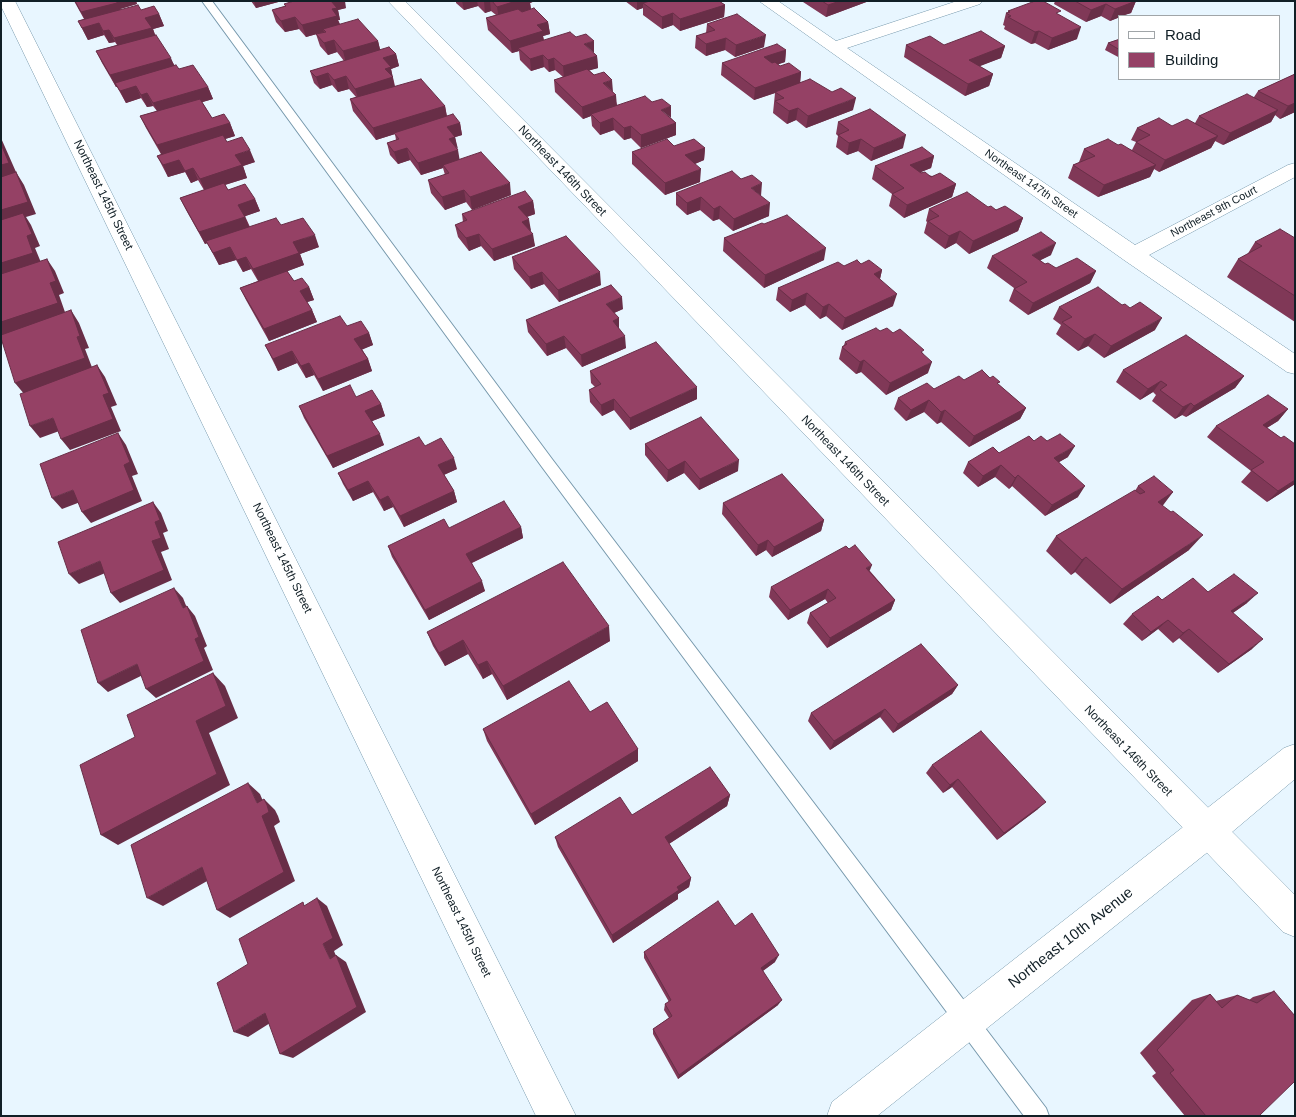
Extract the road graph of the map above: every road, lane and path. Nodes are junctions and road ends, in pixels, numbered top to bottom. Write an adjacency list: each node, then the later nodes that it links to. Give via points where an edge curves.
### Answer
1 (7, 1): 14 (street, Northeast 145th Street)
2 (207, 1): 13 (lane, via 547,463)
3 (396, 1): 11 (street, Northeast 146th Street)
4 (768, 1): 6 (street, Northeast 147th Street)
5 (974, 1): 6 (street)
6 (834, 47): 8 (street, Northeast 147th Street)
7 (1295, 170): 8 (street, Northeast 9th Court)
8 (1132, 255): 9 (street, Northeast 147th Street)
9 (1295, 366)
10 (1295, 759): 11 (street, Northeast 10th Avenue)
11 (1207, 831): 12 (street, Northeast 146th Street); 13 (street, Northeast 10th Avenue)
12 (1295, 920)
13 (968, 1020): 15 (street, Northeast 10th Avenue); 16 (lane)
14 (557, 1116)
15 (846, 1116)
16 (1038, 1116)

